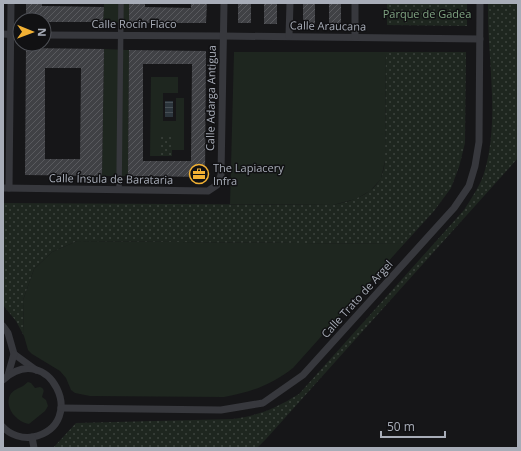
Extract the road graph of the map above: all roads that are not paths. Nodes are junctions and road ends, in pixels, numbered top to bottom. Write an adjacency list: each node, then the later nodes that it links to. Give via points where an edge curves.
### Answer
1 (11, 3): 8 (street)
2 (121, 3): 10 (street)
3 (224, 3): 11 (street, Calle Adarga Antigua)
4 (290, 3): 12 (street)
5 (355, 3): 13 (street)
6 (480, 3): 14 (street, Calle Trato de Argel)
7 (3, 34): 8 (street)
8 (11, 34): 16 (street)
9 (52, 35): 10 (street, Calle Rocín Flaco)
10 (120, 35): 11 (street, Calle Rocín Flaco); 17 (street)
11 (223, 36): 12 (street, Calle Araucana); 15 (street, Calle Adarga Antigua, via 221,175)
12 (289, 36): 13 (street, Calle Araucana)
13 (355, 37): 14 (street, Calle Araucana)
14 (480, 39): 22 (street, Calle Trato de Argel, via 479,142 469,186 454,208 302,375 263,403 221,410)
15 (217, 185): 17 (street, Calle Ínsula de Barataria, via 208,191)
16 (6, 188): 17 (street, Calle Ínsula de Barataria)
17 (119, 189)
18 (3, 326): 19 (street, via 8,333)
19 (14, 354): 20 (street); 21 (street)
20 (36, 370): 21 (street, via 21,370); 22 (street, via 53,380 61,398)
21 (5, 378)
22 (61, 408): 24 (street, via 58,419 51,428)
23 (3, 426): 24 (street, via 13,434)
24 (32, 437): 25 (street)
25 (34, 448)

